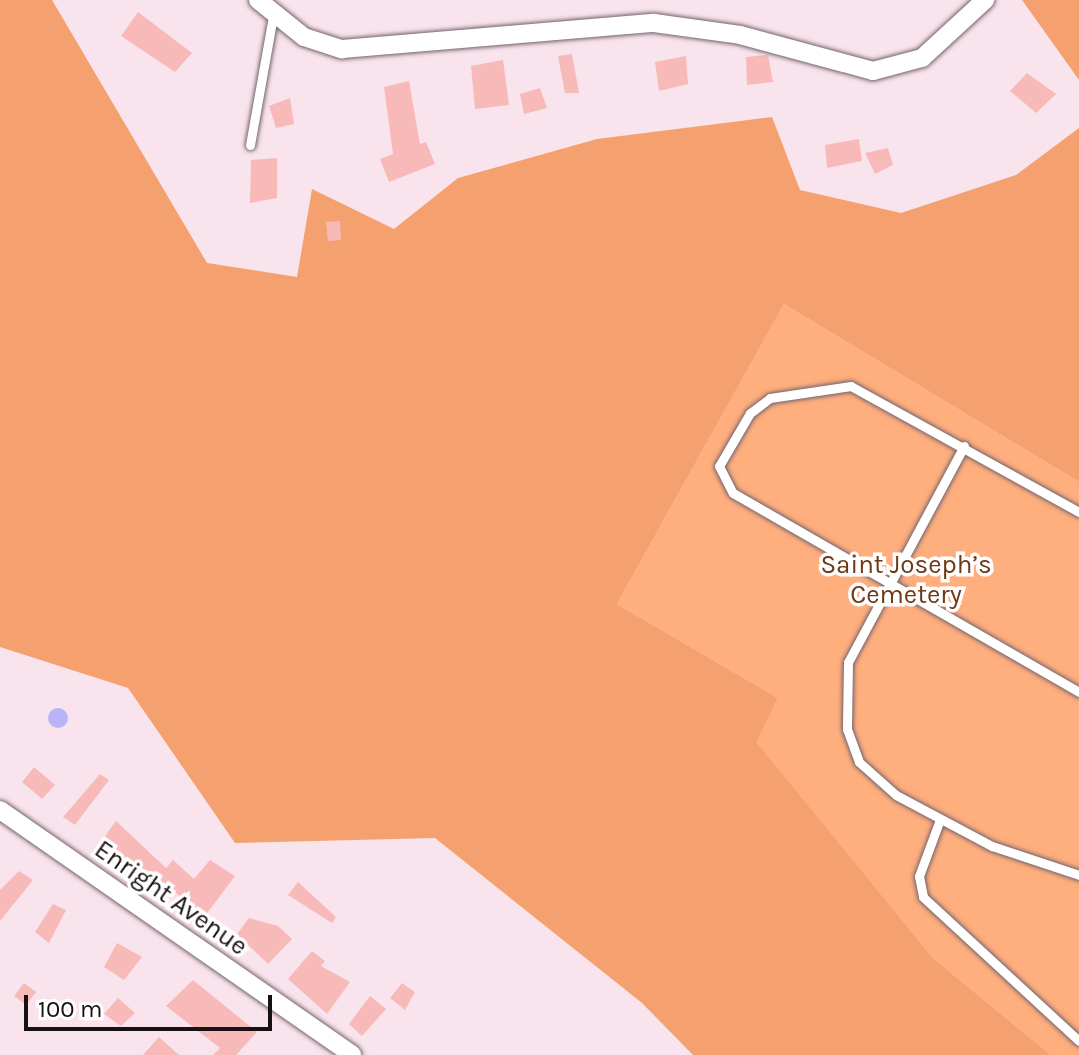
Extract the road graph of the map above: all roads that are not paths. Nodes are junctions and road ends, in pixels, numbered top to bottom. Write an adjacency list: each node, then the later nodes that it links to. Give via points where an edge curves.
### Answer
1 (258, 0): 3 (street)
2 (985, 0): 3 (street, via 922,58 873,71 693,27 639,24 366,51 319,43)
3 (273, 16): 4 (lane)
4 (250, 145)
5 (964, 446): 6 (lane); 7 (lane); 7 (lane, via 851,386 770,398 732,439 719,466 733,493)
6 (1079, 512)
7 (889, 583): 8 (lane); 10 (lane, via 848,662 847,729 859,762)
8 (1079, 692)
9 (0, 810): 13 (street, Enright Avenue)
10 (939, 822): 11 (lane); 12 (lane, via 919,876 923,897)
11 (1079, 875)
12 (1079, 1041)
13 (352, 1055)

